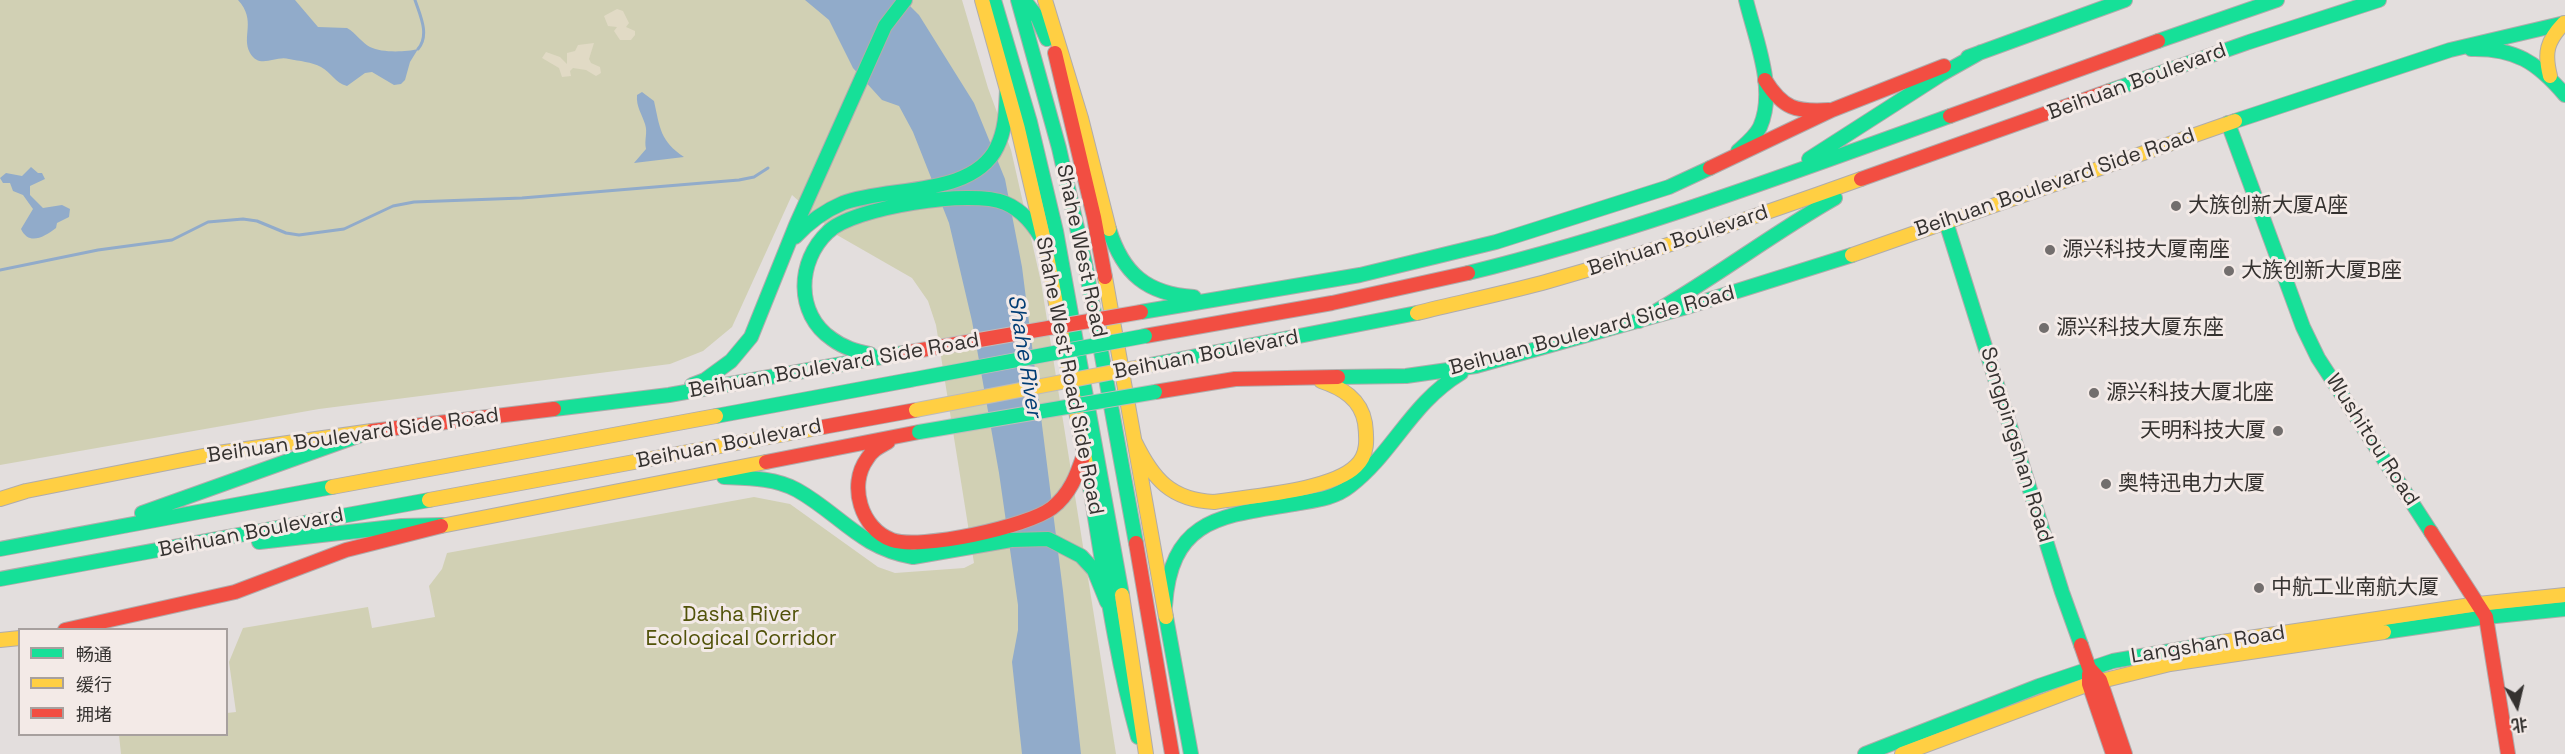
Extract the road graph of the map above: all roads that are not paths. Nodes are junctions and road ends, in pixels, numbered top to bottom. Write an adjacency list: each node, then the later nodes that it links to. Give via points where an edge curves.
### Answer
1 (905, 0): 26 (main road, via 885,26)
2 (982, 0): 17 (main road, Shahe West Road Side Road)
3 (994, 0): 56 (main road, Shahe West Road, via 1030,122 1056,231 1116,559)
4 (1018, 0): 57 (main road, Shahe West Road, via 1059,147 1085,263)
5 (1024, 0): 14 (main road, via 1042,24)
6 (1044, 0): 14 (main road); 27 (main road, via 1118,253 1136,278 1162,293)
7 (1746, 0): 16 (main road)
8 (2126, 0): 13 (main road, Beihuan Boulevard Side Road)
9 (2277, 0): 23 (main road, Beihuan Boulevard)
10 (2379, 0): 22 (main road, Beihuan Boulevard)
11 (2565, 23): 12 (main road, Beihuan Boulevard Side Road); 15 (main road, via 2550,37 2545,49)
12 (2450, 50): 15 (main road, via 2500,49 2535,62); 20 (main road, Beihuan Boulevard Side Road)
13 (1981, 52): 19 (main road, Beihuan Boulevard Side Road); 23 (main road)
14 (1059, 74): 35 (main road, via 1094,217)
15 (2550, 76): 18 (main road)
16 (1763, 77): 19 (main road, via 1786,106 1810,112); 21 (main road, via 1766,98 1761,125 1754,137)
17 (1007, 89): 25 (main road, Shahe West Road Side Road); 26 (main road, via 1005,130 995,152 969,175 946,184 838,205 803,226)
18 (2565, 95)
19 (1832, 110): 21 (main road, Beihuan Boulevard Side Road)
20 (2228, 123): 24 (main road, Beihuan Boulevard Side Road); 47 (main road, Wushitou Road, via 2318,358)
21 (1724, 162): 27 (main road, Beihuan Boulevard Side Road, via 1645,196 1496,242 1360,275)
22 (1902, 165): 28 (main road, via 1817,208 1688,294); 43 (main road, Beihuan Boulevard, bridge, via 1749,219 1548,281 1342,330)
23 (1772, 181): 40 (main road, Beihuan Boulevard, bridge, via 1602,236 1425,285 1333,305 1145,336)
24 (1946, 222): 28 (main road, Beihuan Boulevard Side Road); 54 (main road, Songpingshan Road)
25 (1045, 245): 29 (main road, via 1034,226 1018,211 981,196 853,217 832,228 811,254 804,274 804,296 811,317 835,343 860,353); 36 (main road, Shahe West Road Side Road)
26 (783, 256): 32 (main road, via 751,337 742,350 705,380)
27 (1218, 298): 29 (main road, Beihuan Boulevard Side Road, bridge)
28 (1639, 321): 30 (main road, Beihuan Boulevard Side Road)
29 (904, 353): 32 (main road, Beihuan Boulevard Side Road)
30 (1476, 366): 31 (main road, Beihuan Boulevard Side Road, via 1406,376); 48 (main road, via 1434,392 1357,482 1340,494 1227,516 1194,532 1179,549 1166,578)
31 (1299, 377): 34 (main road, Beihuan Boulevard Side Road, bridge, via 1235,379); 35 (main road, via 1334,385 1357,403 1366,425 1367,442 1358,464 1343,477 1324,484 1200,502 1174,493 1151,472)
32 (669, 395): 33 (main road, Beihuan Boulevard Side Road)
33 (372, 431): 38 (main road, Beihuan Boulevard Side Road, via 219,453); 40 (main road, via 203,493)
34 (920, 432): 37 (main road, Beihuan Boulevard Side Road); 42 (main road, via 882,444 871,453 860,472 858,493 864,515 880,533)
35 (1135, 442): 48 (main road)
36 (1084, 454): 42 (main road, via 1076,480 1056,506 1032,521); 46 (main road, Shahe West Road Side Road)
37 (685, 477): 39 (main road, Beihuan Boulevard Side Road); 42 (main road, via 777,481 798,491 879,549 902,557)
38 (0, 497)
39 (443, 525): 43 (main road); 51 (main road, Beihuan Boulevard Side Road, via 346,550 235,592)
40 (64, 537): 41 (main road, Beihuan Boulevard)
41 (0, 549)
42 (922, 549): 46 (main road, via 1038,538 1057,542 1073,550 1094,570)
43 (135, 554): 44 (main road, Beihuan Boulevard)
44 (0, 579)
45 (2565, 595): 47 (main road, Langshan Road)
46 (1107, 602): 56 (main road, Shahe West Road Side Road, via 1124,687)
47 (2478, 604): 50 (main road, Wushitou Road); 54 (main road, Langshan Road, via 2168,650)
48 (1165, 606): 58 (main road)
49 (2565, 609): 50 (main road, Langshan Road)
50 (2486, 616): 55 (main road, Langshan Road, via 2170,664); 63 (main road, Wushitou Road)
51 (74, 628)
52 (18, 638): 53 (main road)
53 (0, 640)
54 (2089, 668): 55 (main road, Songpingshan Road); 59 (main road, Langshan Road)
55 (2094, 682): 60 (main road, Langshan Road); 61 (main road, Songpingshan Road); 62 (main road, Songpingshan Road)
56 (1144, 754)
57 (1172, 754)
58 (1191, 754)
59 (1865, 754)
60 (1902, 754)
61 (2113, 754)
62 (2125, 754)
63 (2508, 754)

